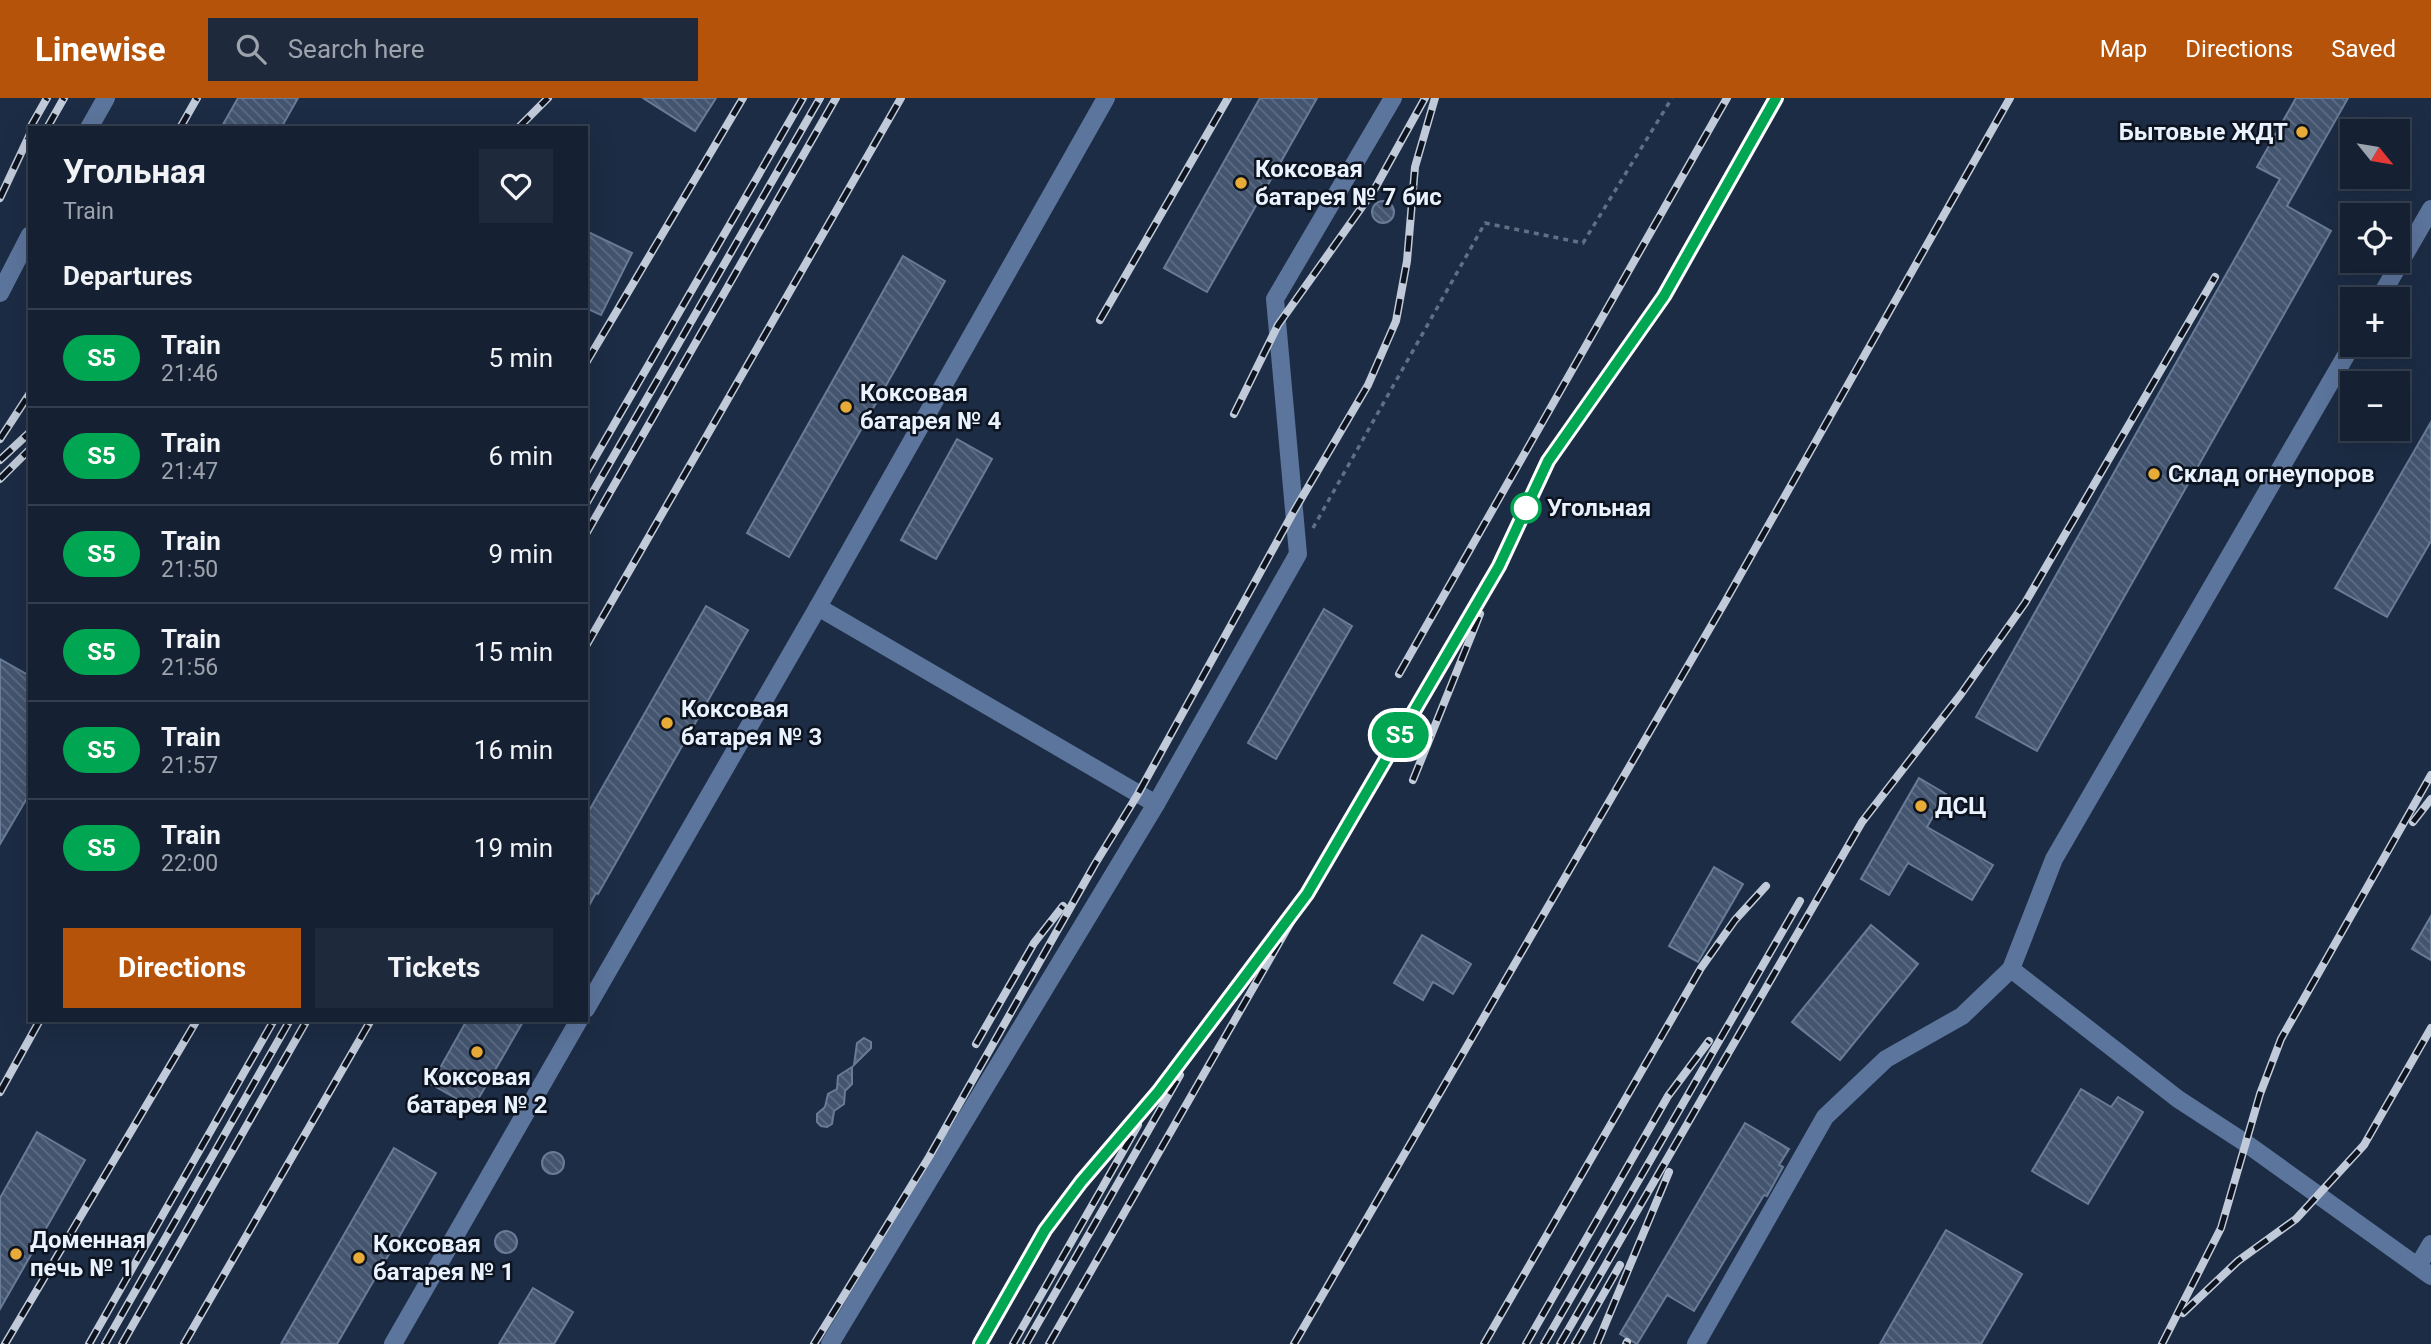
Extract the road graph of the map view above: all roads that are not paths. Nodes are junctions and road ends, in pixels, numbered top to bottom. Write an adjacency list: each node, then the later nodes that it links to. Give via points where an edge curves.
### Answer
1 (106, 98): 4 (lane)
2 (1106, 98): 10 (lane)
3 (1394, 98): 11 (lane, via 1275,299 1298,554)
4 (90, 126)
5 (2431, 209): 7 (lane)
6 (28, 239): 8 (lane)
7 (2386, 287)
8 (0, 293)
9 (2346, 357): 12 (lane, via 2054,859)
10 (818, 607): 11 (lane); 13 (lane)
11 (1156, 804): 18 (lane)
12 (2011, 969): 16 (lane, via 2178,1099); 19 (lane, via 1962,1016 1886,1059 1825,1117)
13 (588, 1006)
14 (578, 1022): 17 (lane)
15 (2431, 1244): 16 (lane)
16 (2424, 1271)
17 (393, 1344)
18 (831, 1344)
19 (1696, 1344)

